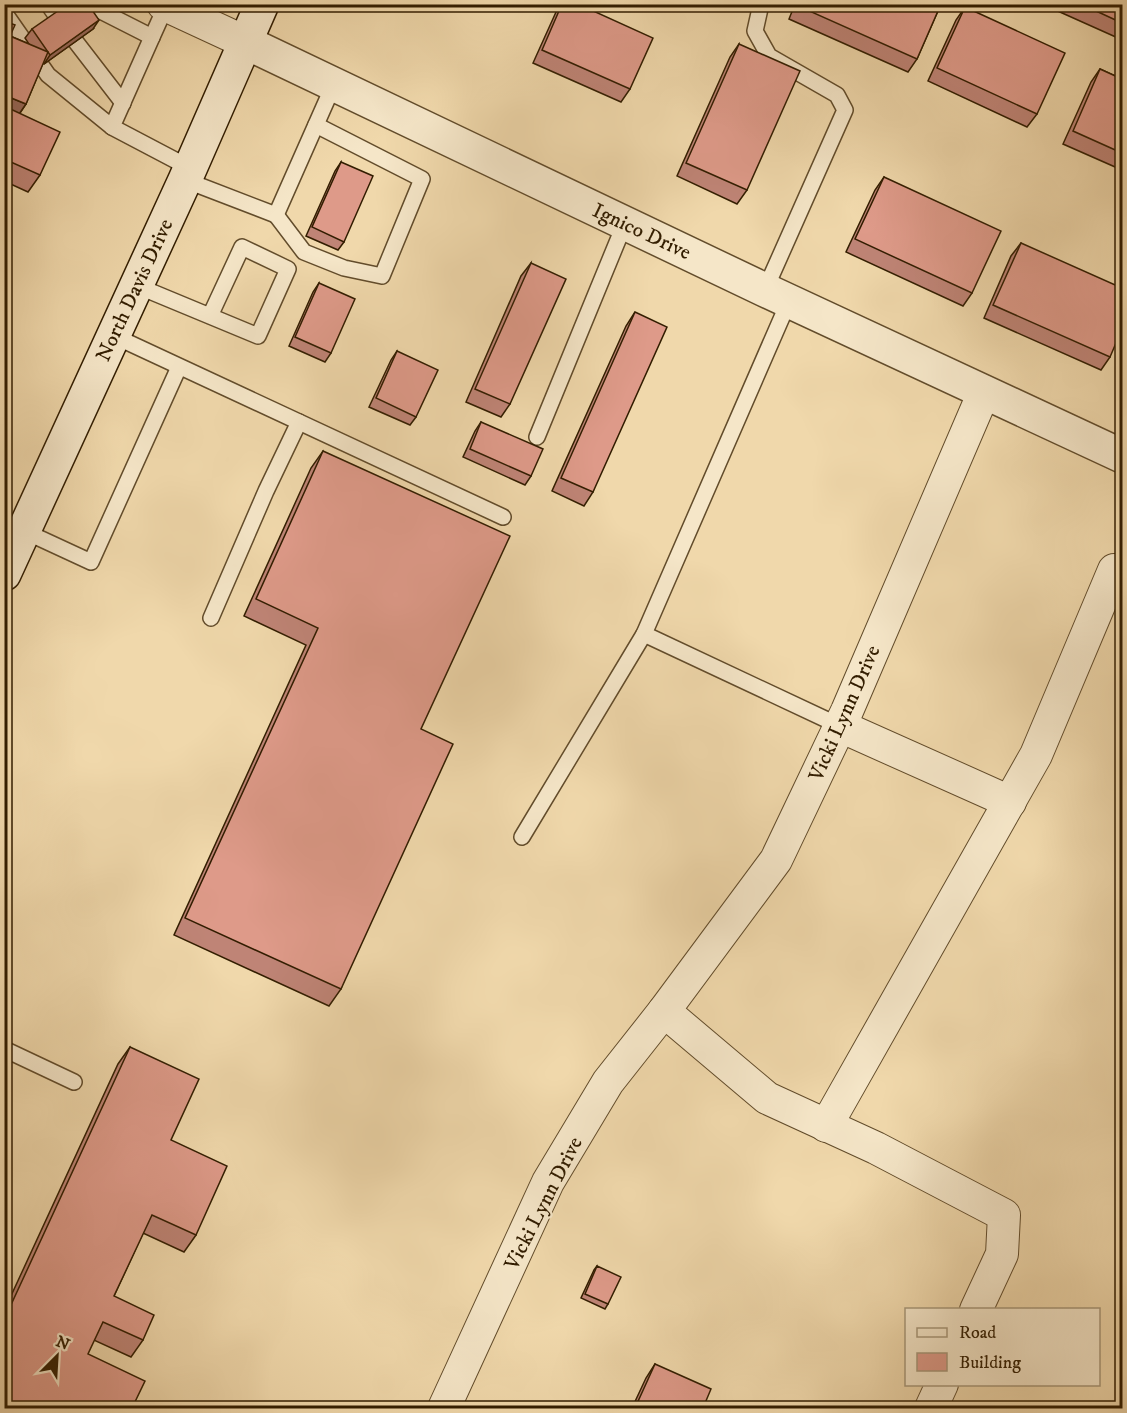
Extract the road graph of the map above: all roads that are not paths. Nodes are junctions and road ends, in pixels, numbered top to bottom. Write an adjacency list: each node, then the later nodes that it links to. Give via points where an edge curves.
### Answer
1 (87, 4): 6 (lane)
2 (262, 4): 8 (street, North Davis Drive)
3 (761, 4): 17 (lane, via 755,31 769,56 837,95 845,110)
4 (165, 5): 6 (lane); 8 (street, Ignico Drive)
5 (4, 12): 12 (lane, via 48,75)
6 (152, 37): 10 (lane)
7 (76, 42): 10 (lane)
8 (245, 42): 9 (street, Ignico Drive); 13 (street, North Davis Drive)
9 (334, 84): 11 (lane); 15 (street, Ignico Drive)
10 (123, 103): 12 (lane)
11 (316, 125): 14 (lane); 14 (lane, via 422,179 382,276 344,268 304,252)
12 (112, 127): 13 (lane)
13 (187, 174): 14 (lane); 16 (street, North Davis Drive)
14 (276, 215)
15 (625, 223): 17 (street, Ignico Drive); 23 (lane)
16 (135, 285): 18 (lane); 19 (street, North Davis Drive)
17 (777, 295): 21 (street, Ignico Drive); 30 (lane)
18 (210, 316): 18 (lane, via 258,336 288,269 242,247)
19 (112, 335): 20 (lane); 26 (street, North Davis Drive)
20 (179, 367): 22 (lane); 26 (lane, via 92,562)
21 (984, 392): 24 (street, Ignico Drive); 31 (street, Vicki Lynn Drive)
22 (299, 422): 25 (lane); 29 (lane)
23 (537, 437)
24 (1122, 456)
25 (503, 517)
26 (24, 531): 28 (street, North Davis Drive)
27 (1114, 570): 32 (street, via 1036,755)
28 (4, 574)
29 (211, 618)
30 (644, 634): 31 (lane); 33 (lane)
31 (840, 726): 32 (street); 34 (street, Vicki Lynn Drive, via 776,860)
32 (1010, 802): 37 (street)
33 (522, 837)
34 (664, 1011): 37 (street, via 767,1098); 40 (street, Vicki Lynn Drive, via 608,1082 548,1182)
35 (4, 1049): 36 (lane)
36 (74, 1082)
37 (826, 1126): 38 (street, via 1004,1215 1002,1254)
38 (977, 1308)
39 (941, 1386): 41 (street)
40 (444, 1408)
41 (932, 1408)

